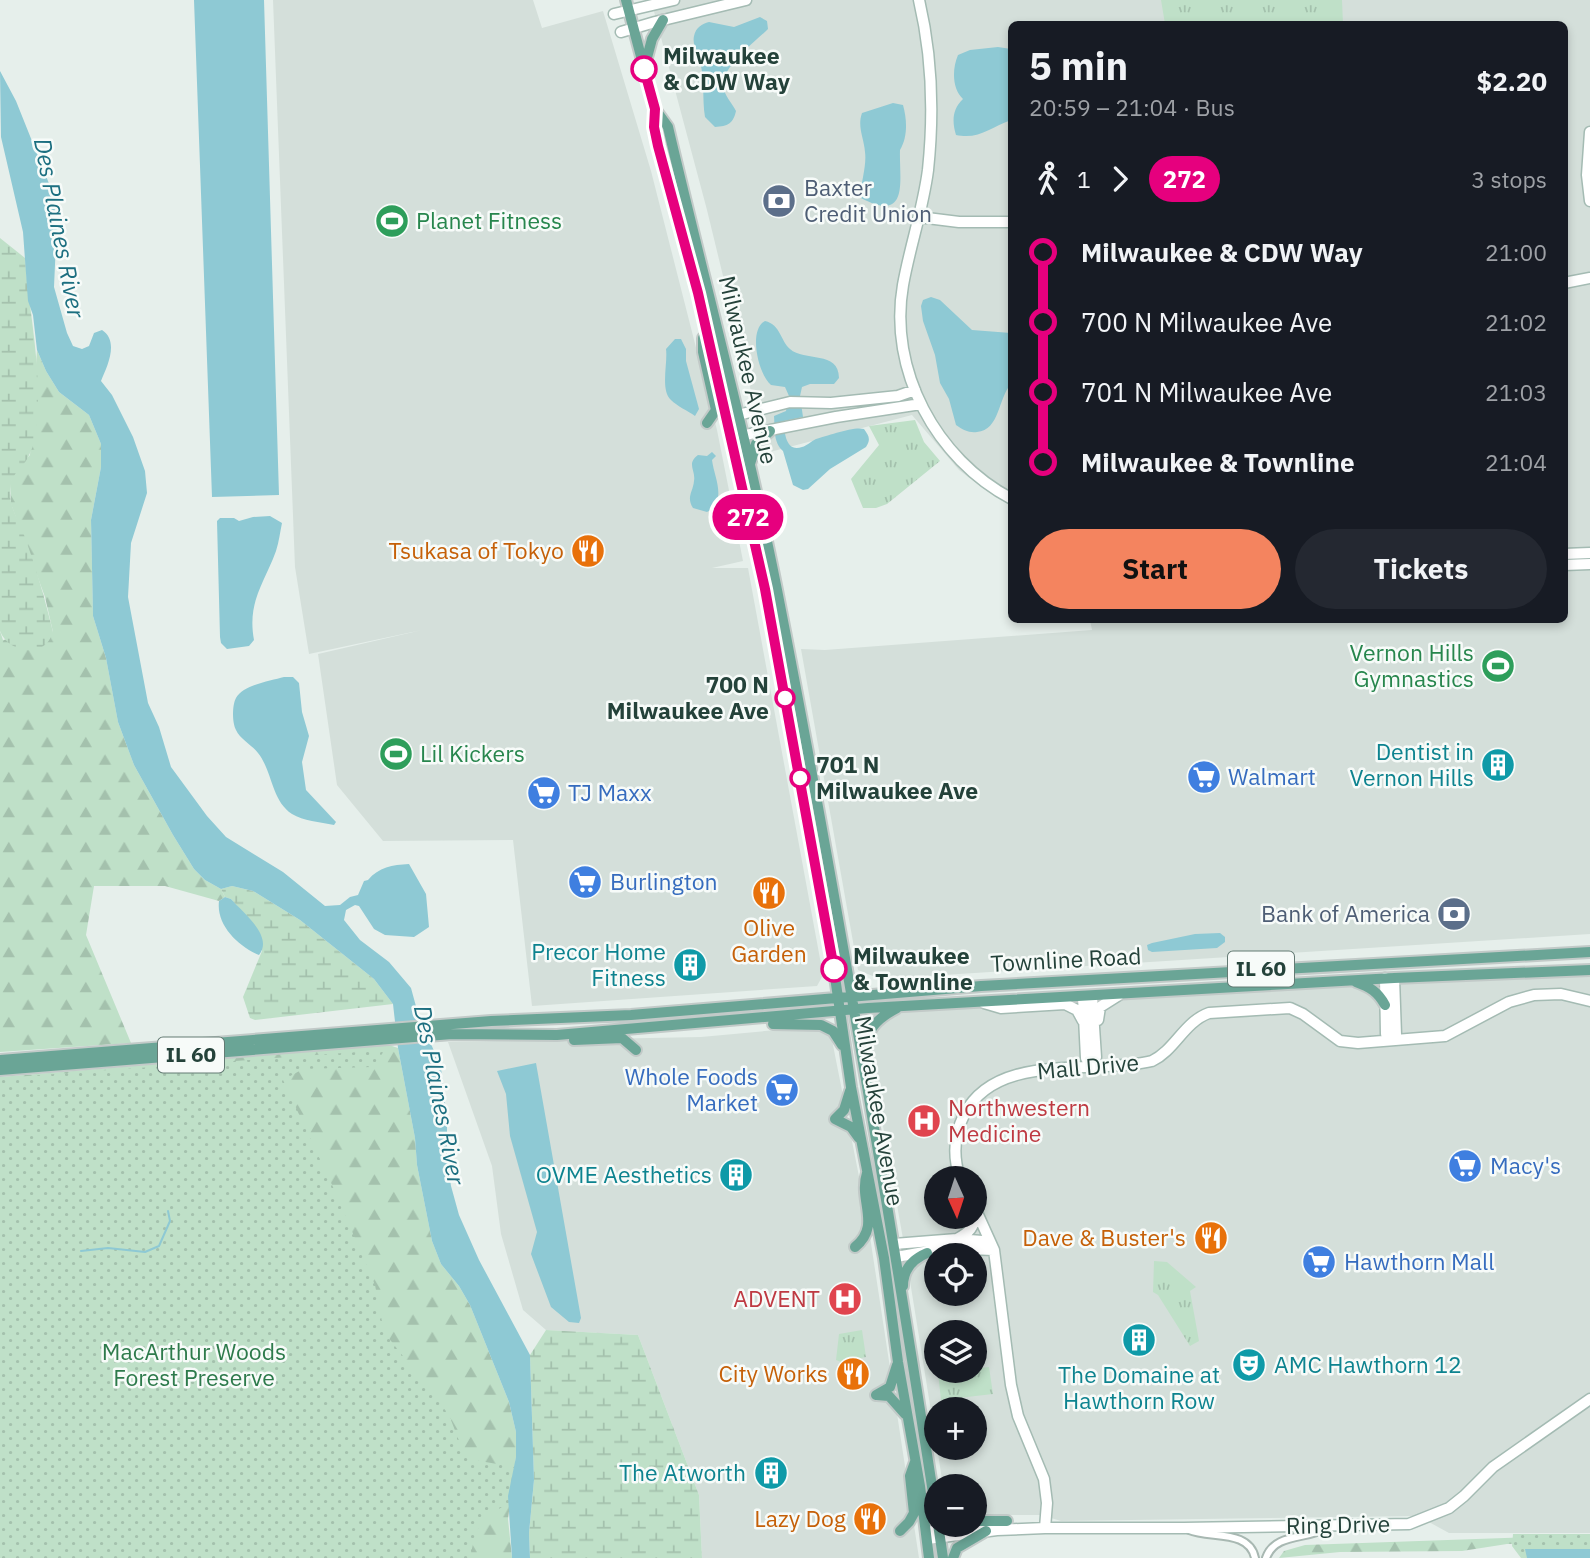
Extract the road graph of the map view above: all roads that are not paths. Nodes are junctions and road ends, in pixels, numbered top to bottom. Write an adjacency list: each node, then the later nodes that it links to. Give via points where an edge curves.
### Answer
1 (674, 0): 4 (street)
2 (746, 0): 6 (street)
3 (919, 0): 13 (street, via 931,97 928,166)
4 (628, 5): 5 (street); 7 (main road, Milwaukee Avenue)
5 (614, 14)
6 (663, 20): 7 (street); 9 (main road)
7 (634, 28): 8 (street); 9 (main road, Milwaukee Avenue)
8 (621, 33)
9 (644, 68): 10 (main road, Milwaukee Avenue)
10 (655, 109): 17 (main road, Milwaukee Avenue, via 658,146); 20 (main road, Milwaukee Avenue, via 668,127)
11 (1590, 132): 12 (street)
12 (1590, 201)
13 (919, 217): 14 (street); 18 (street, via 901,310 905,357)
14 (1008, 222)
15 (1590, 278): 16 (street)
16 (1568, 282)
17 (702, 314): 20 (main road, Milwaukee Avenue); 21 (main road, via 703,352 716,410)
18 (915, 390): 19 (street); 20 (street, via 898,396 784,404)
19 (921, 404): 22 (street); 26 (street, via 933,428 959,460)
20 (731, 417): 23 (main road, Milwaukee Avenue); 24 (main road, Milwaukee Avenue)
21 (707, 423)
22 (771, 431): 23 (street); 25 (main road, via 756,444)
23 (742, 436): 24 (street); 25 (main road, Milwaukee Avenue)
24 (730, 438): 32 (main road, Milwaukee Avenue, via 765,589)
25 (749, 467): 36 (main road, Milwaukee Avenue)
26 (1008, 497)
27 (1590, 553): 28 (street)
28 (1568, 554)
29 (1590, 564): 30 (street)
30 (1568, 565)
31 (1590, 952): 36 (main road, Townline Road / IL 60)
32 (834, 970): 38 (main road, Milwaukee Avenue); 40 (main road, via 822,992)
33 (1590, 970): 34 (main road, Townline Road / IL 60)
34 (1389, 978): 35 (main road, Townline Road / IL 60); 43 (street); 52 (street, via 1396,1035)
35 (1350, 980): 37 (main road, Townline Road / IL 60); 43 (main road, via 1369,986)
36 (853, 995): 38 (main road, Townline Road / IL 60); 45 (main road, Milwaukee Avenue)
37 (1119, 995): 39 (main road, Townline Road / IL 60); 53 (street, via 1098,1011 1100,1041)
38 (838, 997): 40 (main road, Townline Road / IL 60); 46 (main road, Milwaukee Avenue)
39 (1088, 997): 42 (main road, Townline Road / IL 60); 47 (street); 53 (street)
40 (810, 998): 49 (main road, Townline Road / IL 60)
41 (1590, 1001): 52 (street, Mall Drive, via 1561,994 1534,995 1509,1002 1445,1036)
42 (980, 1002): 44 (main road, Townline Road / IL 60); 47 (street, via 1001,1008 1065,1004 1077,1010)
43 (1385, 1005): 52 (street)
44 (902, 1006): 45 (main road, Townline Road / IL 60); 60 (main road, via 873,1024 865,1047)
45 (855, 1010): 46 (main road, Townline Road / IL 60); 60 (main road, Milwaukee Avenue)
46 (839, 1011): 48 (main road, Townline Road / IL 60); 55 (main road, Milwaukee Avenue)
47 (1083, 1021): 57 (street)
48 (651, 1028): 51 (main road, Townline Road / IL 60); 55 (main road, via 670,1032 784,1023 821,1025 833,1031)
49 (451, 1029): 50 (main road, Townline Road / IL 60); 51 (main road, Townline Road / IL 60)
50 (380, 1035): 56 (main road, IL 60); 58 (main road, IL 60)
51 (526, 1036): 54 (main road, via 540,1041 622,1038)
52 (1390, 1041): 57 (street, Mall Drive, via 1341,1041 1290,1008 1219,1011 1197,1019 1152,1061)
53 (1096, 1047): 57 (street)
54 (635, 1050)
55 (845, 1051): 59 (main road, Milwaukee Avenue)
56 (0, 1060)
57 (1091, 1067): 62 (street, Mall Drive, via 1014,1075 983,1090 959,1125)
58 (0, 1070)
59 (851, 1087): 61 (main road, Milwaukee Avenue); 61 (main road, via 844,1110 835,1119 851,1127)
60 (874, 1123): 67 (main road, Milwaukee Avenue)
61 (862, 1144): 63 (main road, Milwaukee Avenue)
62 (958, 1166)
63 (868, 1170): 68 (main road, via 863,1186 870,1223); 73 (main road, Milwaukee Avenue)
64 (972, 1229): 66 (street)
65 (984, 1229): 70 (street)
66 (957, 1239): 67 (street); 70 (street, via 982,1241)
67 (894, 1244): 73 (main road, Milwaukee Avenue)
68 (855, 1247)
69 (987, 1250): 70 (street)
70 (994, 1250): 87 (street, via 1016,1406 1044,1479)
71 (924, 1253): 73 (street)
72 (924, 1255): 74 (main road, via 912,1260 903,1280)
73 (890, 1257): 74 (main road); 75 (main road)
74 (902, 1299): 79 (main road)
75 (898, 1362): 77 (main road); 77 (main road, via 890,1387 876,1395 889,1396)
76 (1590, 1399): 86 (street, Ring Drive, via 1493,1467 1438,1514 1401,1525)
77 (907, 1416): 78 (main road)
78 (915, 1459): 84 (main road); 89 (main road, via 910,1476 914,1513)
79 (929, 1464): 80 (main road); 81 (main road)
80 (930, 1474)
81 (931, 1474)
82 (987, 1521): 83 (main road)
83 (1007, 1521): 85 (street, Ring Drive); 87 (street, Ring Drive)
84 (924, 1522)
85 (987, 1524)
86 (1331, 1526): 88 (street, Ring Drive); 98 (street, via 1312,1535 1284,1539)
87 (1045, 1528): 88 (street, Ring Drive); 90 (street, Ring Drive)
88 (1184, 1528): 97 (street, via 1241,1539 1250,1545)
89 (900, 1531)
90 (987, 1531)
91 (926, 1537): 94 (main road)
92 (940, 1537): 95 (main road)
93 (976, 1537): 96 (main road, via 957,1548)
94 (929, 1558)
95 (943, 1558)
96 (953, 1558)
97 (1255, 1558)
98 (1266, 1558)

